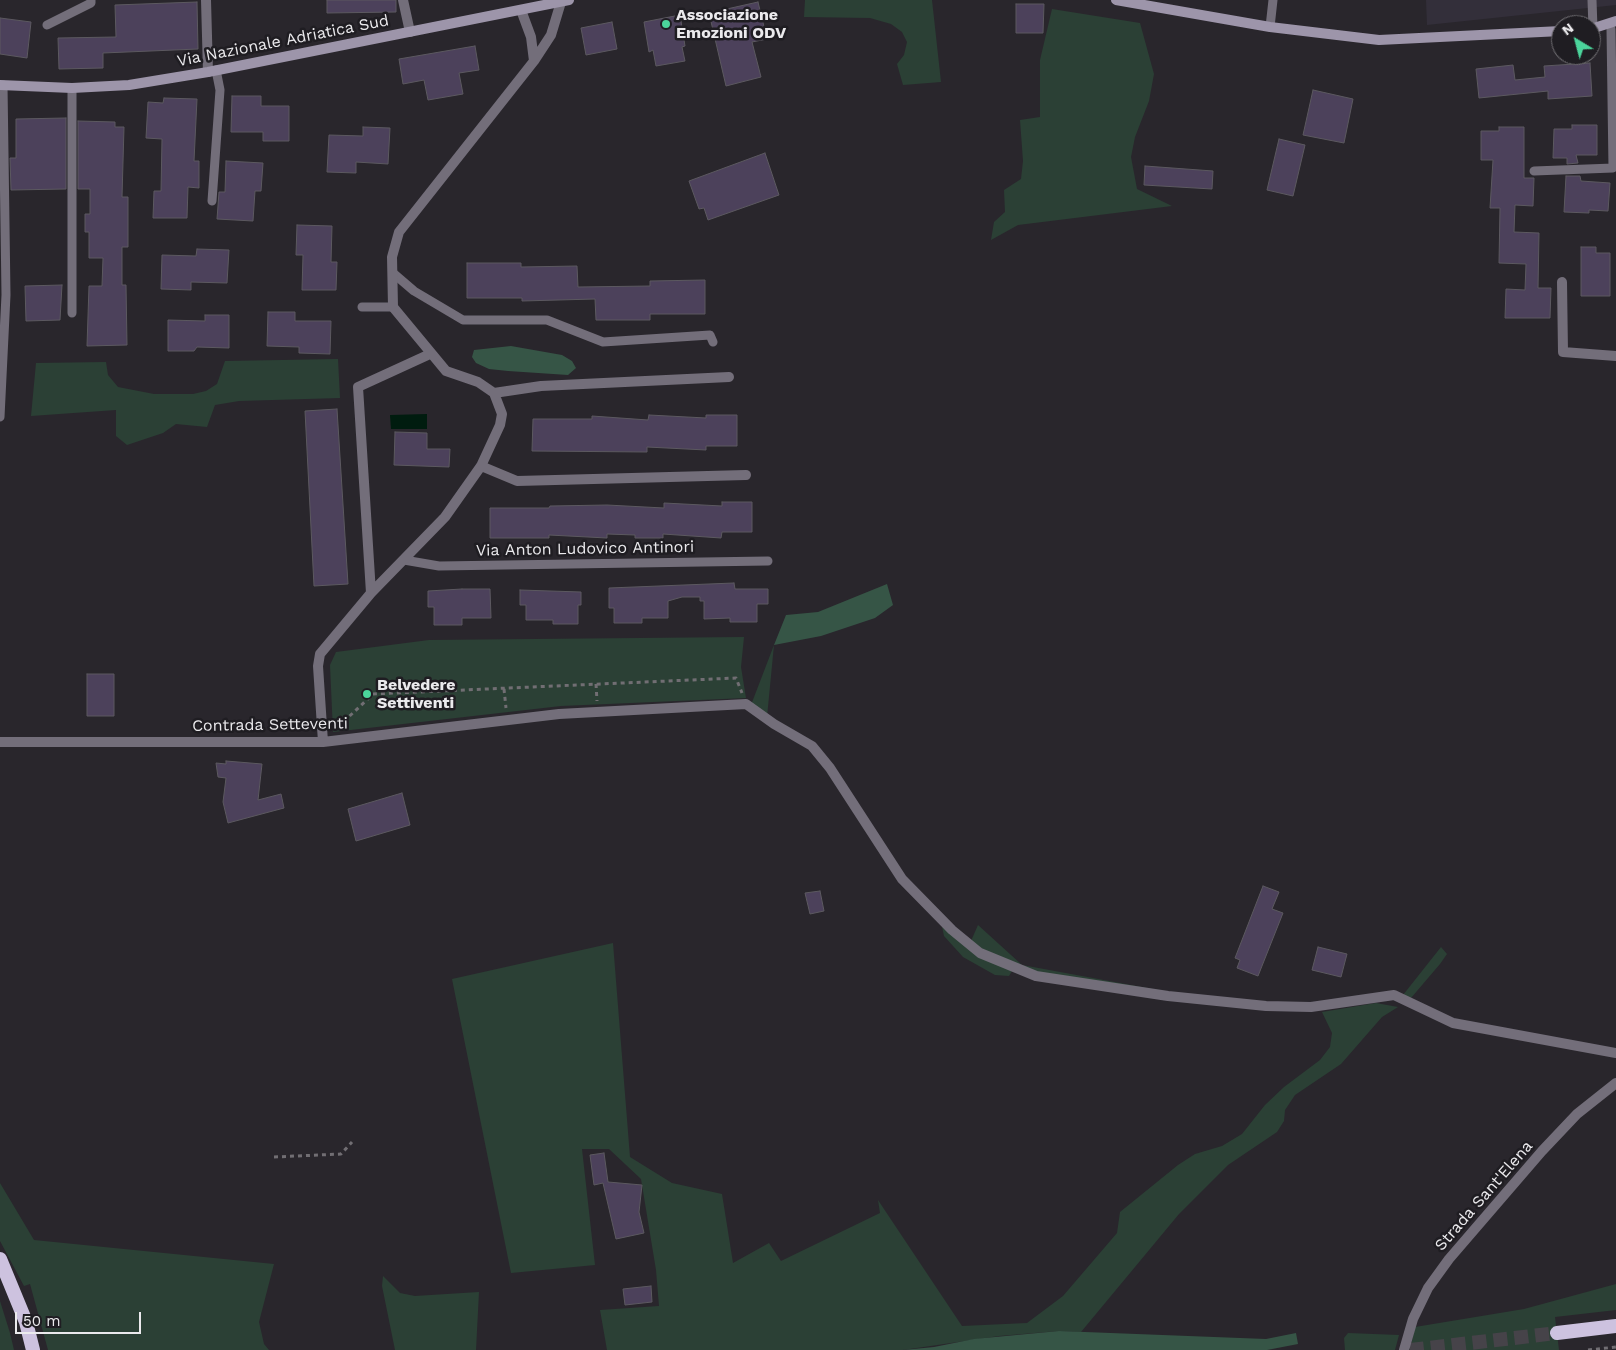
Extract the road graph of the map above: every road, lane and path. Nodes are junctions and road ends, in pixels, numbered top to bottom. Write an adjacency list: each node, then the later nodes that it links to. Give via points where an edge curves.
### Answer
1 (90, 0): 10 (lane, via 91,3)
2 (206, 0): 17 (street)
3 (403, 0): 15 (street)
4 (1116, 0): 11 (main road)
5 (1273, 0): 11 (lane)
6 (1592, 0): 9 (lane)
7 (565, 1): 8 (main road, Via Nazionale Adriatica Sud); 16 (street, via 551,35)
8 (521, 10): 15 (main road, Via Nazionale Adriatica Sud); 16 (street, via 531,37)
9 (1594, 15)
10 (47, 25)
11 (1270, 27): 14 (main road, via 1379,40)
12 (1614, 27): 13 (main road); 20 (lane, via 1612,168)
13 (1601, 28)
14 (1551, 31)
15 (410, 32): 17 (main road, Via Nazionale Adriatica Sud)
16 (534, 61): 22 (street, via 399,232 392,257)
17 (212, 71): 19 (main road, Via Nazionale Adriatica Sud, via 130,85); 21 (lane, via 220,90)
18 (2, 85): 19 (main road, Via Nazionale Adriatica Sud); 32 (lane, via 6,296)
19 (72, 88): 26 (lane)
20 (1534, 170)
21 (212, 201)
22 (393, 273): 25 (street); 27 (lane, via 463,320 547,320 603,342 710,335)
23 (1562, 282): 29 (street, via 1563,352)
24 (362, 307): 25 (lane)
25 (393, 307): 28 (street)
26 (72, 313)
27 (713, 342)
28 (430, 354): 31 (street, via 446,371 478,382); 37 (street, via 358,387)
29 (1616, 356)
30 (729, 377): 31 (street, via 542,386)
31 (494, 393): 33 (street, via 502,414)
32 (0, 417)
33 (481, 466): 34 (street, via 517,481); 35 (street, via 446,517)
34 (746, 475)
35 (404, 560): 36 (lane, Via Anton Ludovico Antinori, via 438,566); 37 (street)
36 (768, 561)
37 (372, 593): 42 (street, via 320,654)
38 (504, 689): 39 (path, via 736,678); 40 (path); 42 (path, via 373,694)
39 (747, 705): 40 (street, Contrada Setteventi, via 559,714); 43 (street, via 812,746 902,878 952,930 980,953 1036,976 1168,996 1266,1006 1311,1007 1394,995 1453,1023)
40 (506, 720): 42 (street, Contrada Setteventi)
41 (0, 742): 42 (street, Contrada Setteventi)
42 (322, 742)
43 (1616, 1053)
44 (1616, 1083): 52 (street, Strada Sant'Elena, via 1577,1114 1449,1259 1420,1303)
45 (352, 1142): 46 (path, via 341,1154)
46 (274, 1157)
47 (0, 1259): 51 (highway, via 14,1290)
48 (1616, 1326): 49 (highway)
49 (1557, 1333)
50 (1616, 1347): 53 (path)
51 (32, 1350)
52 (1404, 1350)
53 (1588, 1350)

